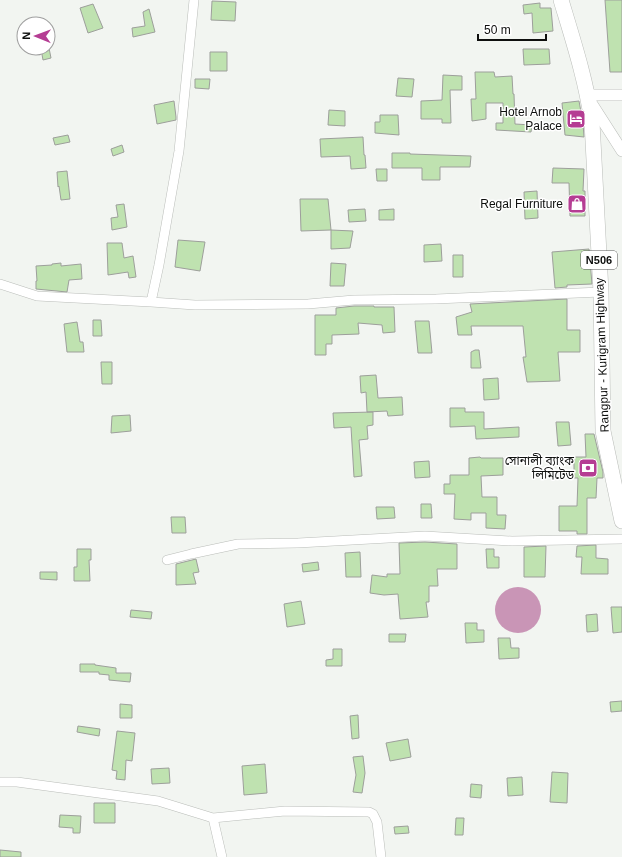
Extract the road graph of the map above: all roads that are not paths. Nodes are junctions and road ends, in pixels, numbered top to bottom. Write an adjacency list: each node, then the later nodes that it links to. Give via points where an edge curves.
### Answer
1 (194, 0): 8 (street, via 179,151)
2 (561, 0): 4 (highway, Rangpur - Kurigram Highway / N506)
3 (622, 95): 4 (street)
4 (588, 96): 5 (street); 7 (highway, Rangpur - Kurigram Highway / N506)
5 (622, 151)
6 (0, 284): 8 (street, via 37,296)
7 (601, 292): 8 (street, via 354,300 308,304 195,305); 9 (highway, Rangpur - Kurigram Highway / N506, via 603,431)
8 (151, 302)
9 (622, 521)
10 (622, 539): 11 (street, via 512,541 425,536 238,544)
11 (167, 560)
12 (0, 782): 13 (street, via 158,801)
13 (213, 818): 14 (street); 15 (street, via 285,811 369,812 377,822)
14 (222, 857)
15 (381, 857)

